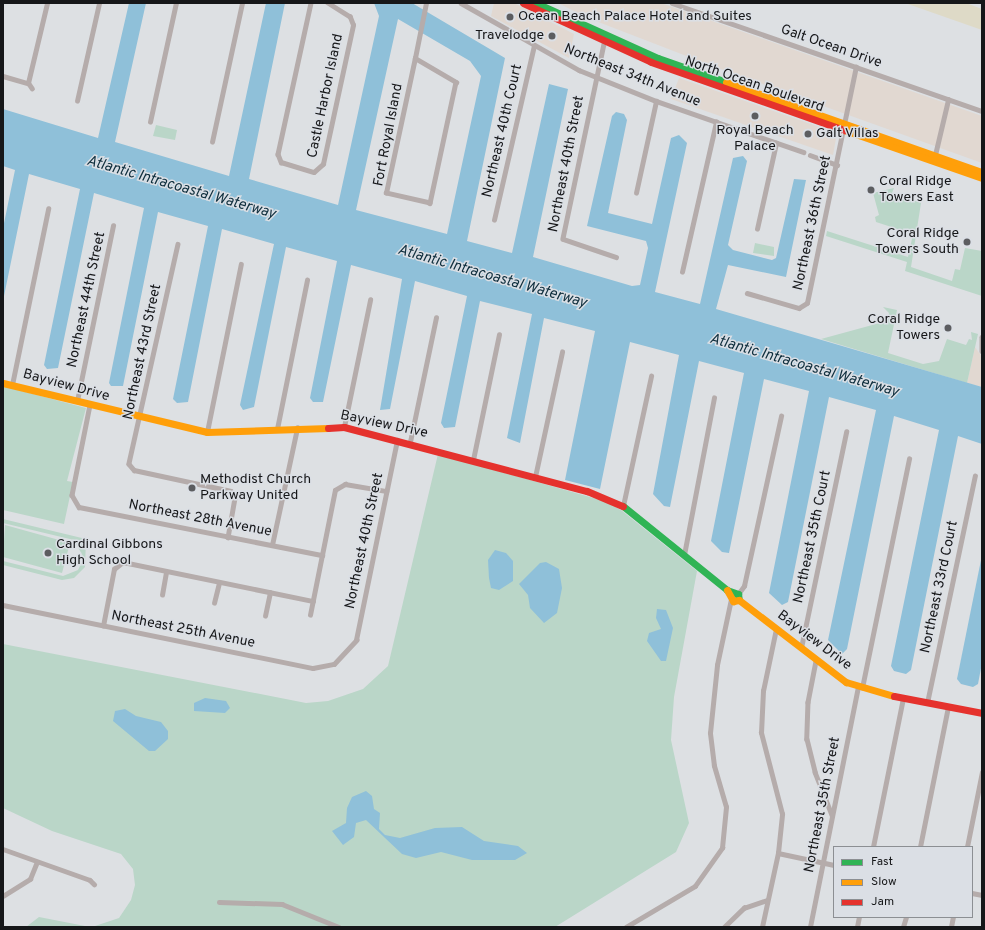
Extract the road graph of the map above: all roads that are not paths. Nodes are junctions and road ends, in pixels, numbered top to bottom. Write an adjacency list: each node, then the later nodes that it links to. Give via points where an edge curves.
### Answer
1 (47, 3): 18 (street)
2 (99, 3): 22 (street)
3 (176, 3): 24 (street)
4 (242, 3): 27 (street)
5 (310, 3): 6 (street, Castle Harbor Island, via 278,154 281,162 314,172 321,168 324,159 353,25 350,17)
6 (328, 3)
7 (426, 3): 14 (street)
8 (461, 3): 13 (street, Northeast 34th Avenue)
9 (523, 3): 12 (street, North Ocean Boulevard)
10 (536, 3): 12 (street, North Ocean Boulevard)
11 (672, 3): 15 (street, Galt Ocean Drive)
12 (604, 40): 17 (street, Northeast 40th Street); 26 (street, North Ocean Boulevard)
13 (534, 46): 17 (street, Northeast 34th Avenue); 38 (street, Northeast 40th Court)
14 (415, 58): 14 (street, Fort Royal Island, via 386,193 430,203 456,82)
15 (856, 68): 20 (street, Galt Ocean Drive); 26 (street, Northeast 36th Street)
16 (3, 76): 18 (street)
17 (595, 76): 21 (street, Northeast 34th Avenue); 42 (street, Northeast 40th Street, via 563,239)
18 (28, 83): 19 (street)
19 (32, 89)
20 (948, 100): 23 (street, Galt Ocean Drive); 31 (street)
21 (656, 101): 25 (street, Northeast 34th Avenue); 36 (street)
22 (77, 102)
23 (982, 111)
24 (150, 122)
25 (716, 122): 28 (street, Northeast 34th Avenue); 44 (street)
26 (843, 127): 31 (street, North Ocean Boulevard); 32 (street, North Ocean Boulevard); 33 (street, Northeast 36th Street)
27 (212, 142)
28 (776, 143): 29 (street, Northeast 34th Avenue); 40 (street)
29 (803, 152)
30 (810, 155): 33 (street)
31 (935, 156): 32 (street); 34 (street, North Ocean Boulevard)
32 (925, 159): 35 (street, North Ocean Boulevard)
33 (837, 165): 46 (street, Northeast 36th Street, via 807,303 799,308)
34 (982, 172)
35 (982, 178)
36 (636, 193)
37 (48, 209): 55 (street)
38 (494, 220)
39 (113, 226): 57 (street, Northeast 44th Street)
40 (757, 229)
41 (178, 244): 60 (street, Northeast 43rd Street)
42 (616, 257)
43 (241, 264): 64 (street)
44 (682, 272)
45 (307, 280): 63 (street)
46 (747, 293)
47 (370, 300): 61 (street)
48 (436, 318): 67 (street)
49 (499, 335): 68 (street)
50 (982, 337): 51 (street)
51 (981, 350)
52 (562, 352): 71 (street)
53 (651, 376): 73 (street)
54 (3, 383): 55 (street, Bayview Drive)
55 (12, 385): 57 (street, Bayview Drive)
56 (714, 398): 77 (street)
57 (77, 401): 58 (street, Bayview Drive)
58 (90, 405): 60 (street, Bayview Drive); 74 (street, Northeast 28th Avenue, via 72,495 79,507)
59 (781, 416): 82 (street, via 744,586)
60 (140, 418): 64 (street, Bayview Drive); 74 (street, Northeast 43rd Street, via 129,464 134,470 233,493)
61 (344, 427): 62 (street, Bayview Drive); 66 (street, Bayview Drive)
62 (297, 428): 63 (street, Bayview Drive); 75 (street)
63 (277, 429): 64 (street, Bayview Drive)
64 (207, 432)
65 (846, 432): 91 (street, Northeast 35th Court)
66 (397, 439): 67 (street, Bayview Drive); 72 (street, Northeast 40th Street)
67 (410, 442): 68 (street, Bayview Drive)
68 (473, 460): 71 (street, Bayview Drive)
69 (909, 460): 93 (street, Northeast 35th Street)
70 (975, 476): 95 (street, Northeast 33rd Court)
71 (535, 477): 73 (street, Bayview Drive)
72 (386, 491): 76 (street, via 339,485); 90 (street, Northeast 40th Street)
73 (623, 506): 77 (street, Bayview Drive)
74 (228, 537): 75 (street, Northeast 28th Avenue)
75 (272, 545): 76 (street, Northeast 28th Avenue)
76 (322, 555): 83 (street)
77 (684, 555): 82 (street, Bayview Drive)
78 (166, 572): 79 (street); 81 (street); 88 (street, via 117,563)
79 (219, 583): 80 (street); 84 (street)
80 (270, 593): 83 (street); 87 (street)
81 (162, 595)
82 (733, 596): 89 (street, Bayview Drive); 113 (street, via 717,665 710,733 714,766 726,807 722,848 695,886)
83 (313, 601): 86 (street)
84 (214, 603)
85 (3, 605): 88 (street, Northeast 25th Avenue)
86 (310, 615)
87 (265, 616)
88 (103, 626): 90 (street, Northeast 25th Avenue, via 313,668 334,664)
89 (776, 629): 91 (street, Bayview Drive); 104 (street, via 762,691 761,733 782,814)
90 (352, 646)
91 (801, 648): 92 (street, Bayview Drive)
92 (816, 661): 93 (street, Bayview Drive); 99 (street, via 808,702 807,739 815,772)
93 (860, 688): 94 (street, Bayview Drive); 99 (street, Northeast 35th Street)
94 (903, 698): 95 (street, Bayview Drive); 100 (street)
95 (927, 703): 96 (street, Bayview Drive)
96 (948, 707): 97 (street, Bayview Drive); 101 (street)
97 (982, 714)
98 (982, 772): 102 (street)
99 (832, 815): 106 (street, Northeast 35th Street)
100 (873, 846)
101 (920, 846)
102 (967, 846)
103 (3, 849): 105 (street)
104 (778, 853): 106 (street); 110 (street)
105 (37, 862): 108 (street, via 90,880); 109 (street, via 30,879)
106 (823, 863): 107 (street); 116 (street, Northeast 35th Street)
107 (833, 865)
108 (94, 884)
109 (3, 896)
110 (767, 900): 114 (street, via 744,908); 115 (street)
111 (219, 902): 112 (street, via 282,904)
112 (339, 927)
113 (626, 927)
114 (724, 927)
115 (762, 927)
116 (810, 927)

